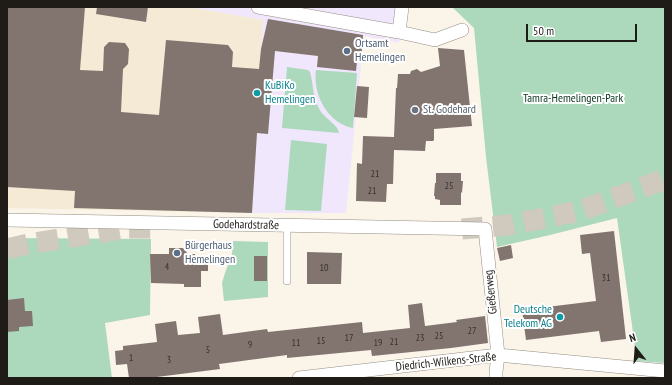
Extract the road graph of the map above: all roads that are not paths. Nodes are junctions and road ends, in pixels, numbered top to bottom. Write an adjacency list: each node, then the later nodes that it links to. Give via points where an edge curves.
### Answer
1 (258, 7): 4 (street)
2 (402, 7): 4 (street)
3 (462, 30): 4 (street, via 434,40)
4 (399, 32)
5 (7, 220): 6 (street, Godehardstraße)
6 (287, 226): 7 (street, Godehardstraße); 8 (lane)
7 (485, 229): 9 (street, Gießerweg)
8 (287, 281)
9 (498, 355): 11 (street, Diedrich-Wilkens-Straße); 12 (street, Diedrich-Wilkens-Straße); 14 (street, Gießerweg)
10 (665, 371): 11 (street, Diedrich-Wilkens-Straße)
11 (613, 372)
12 (374, 374): 13 (street, Diedrich-Wilkens-Straße)
13 (299, 378)
14 (496, 378)

